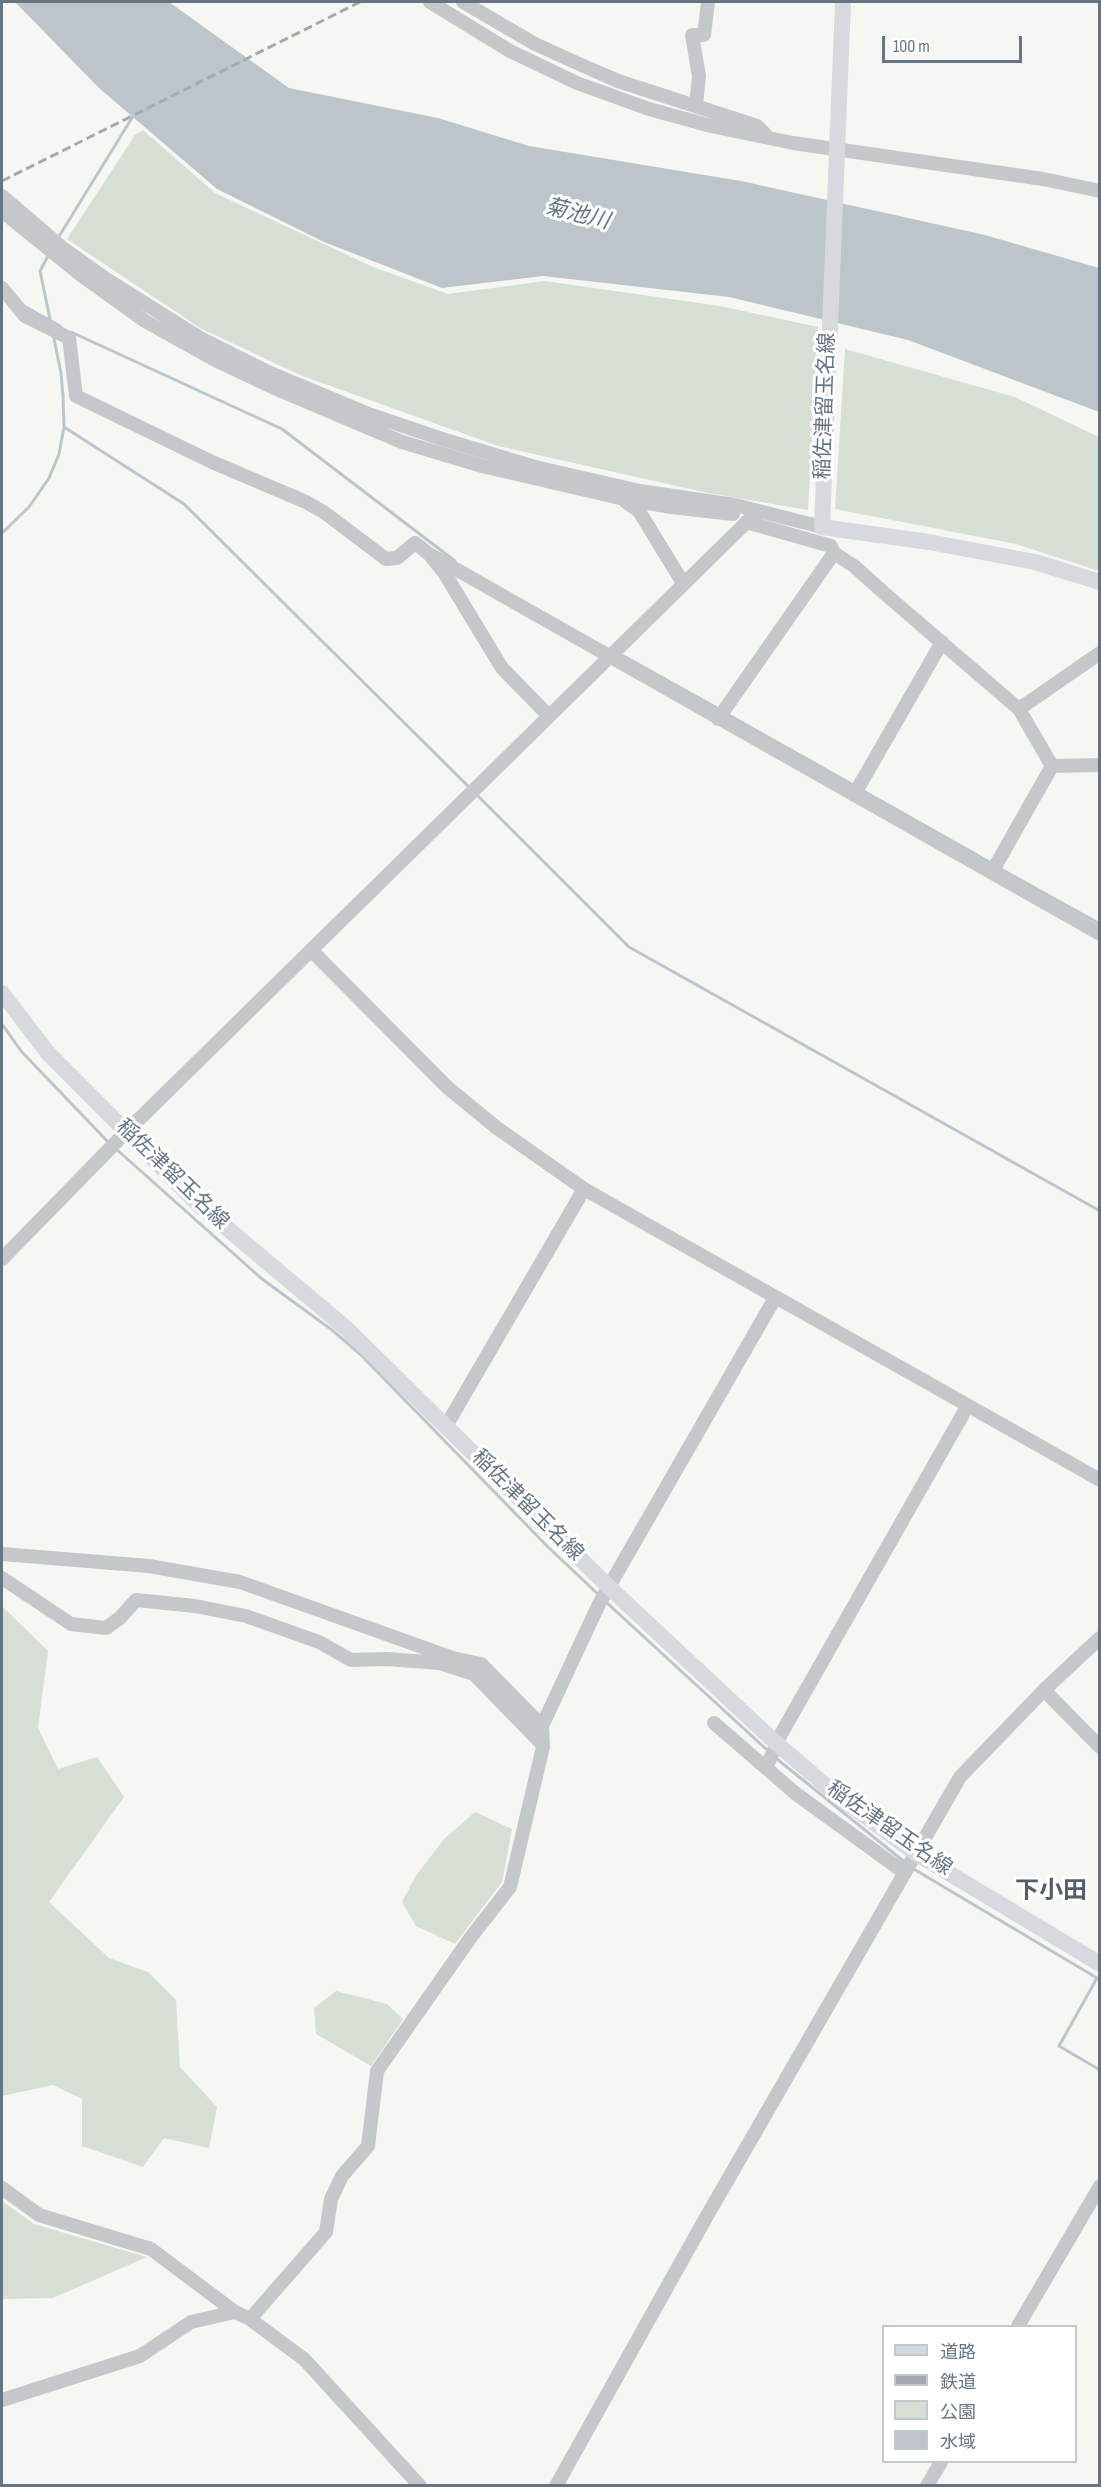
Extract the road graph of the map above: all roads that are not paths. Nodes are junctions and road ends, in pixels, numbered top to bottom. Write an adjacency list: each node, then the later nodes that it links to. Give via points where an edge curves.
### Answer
1 (430, 2): 6 (street, via 510,51 577,83 649,109)
2 (463, 2): 5 (street, via 534,44 579,64 618,81)
3 (708, 2): 5 (street, via 704,35 692,35 699,76)
4 (843, 2): 7 (main road, 稲佐津留玉名線)
5 (696, 105): 6 (street, via 756,126)
6 (769, 138): 7 (street)
7 (837, 155): 8 (street, via 1043,179); 16 (main road, 稲佐津留玉名線)
8 (1100, 191)
9 (2, 196): 15 (street, via 64,249 152,309 281,378 403,426 503,459 620,487 735,505)
10 (2, 211): 12 (street)
11 (2, 221): 12 (street)
12 (18, 225): 14 (street, via 145,321 272,387 402,442 482,466)
13 (2, 288): 18 (street, via 25,316 69,338 76,396 212,462 306,502 386,559 397,558 416,543)
14 (620, 498): 15 (street); 20 (street, via 639,511)
15 (752, 516): 16 (street); 17 (street, via 831,546); 20 (street)
16 (822, 527): 19 (main road, via 1035,562)
17 (834, 553): 21 (street); 25 (street)
18 (429, 554): 22 (street); 26 (street, via 502,668)
19 (1100, 582)
20 (683, 583): 22 (street)
21 (942, 642): 24 (street); 29 (street)
22 (611, 653): 25 (street); 26 (street)
23 (1100, 653): 24 (street)
24 (1019, 709): 28 (street)
25 (722, 714): 29 (street)
26 (548, 716): 32 (street)
27 (1100, 765): 28 (street)
28 (1052, 766): 30 (street)
29 (857, 790): 30 (street)
30 (994, 868): 31 (street)
31 (1100, 934)
32 (312, 951): 34 (street); 35 (street, via 447,1087 496,1128)
33 (2, 993): 34 (main road, 稲佐津留玉名線)
34 (118, 1141): 36 (street); 39 (main road, 稲佐津留玉名線, via 347,1329)
35 (584, 1189): 37 (street); 39 (street)
36 (2, 1259)
37 (775, 1298): 38 (street); 43 (street)
38 (967, 1407): 40 (street); 48 (street)
39 (446, 1426): 43 (main road, 稲佐津留玉名線)
40 (1100, 1480)
41 (2, 1554): 47 (street, via 149,1566 240,1582 453,1658 481,1664)
42 (2, 1578): 49 (street, via 70,1624 106,1628 136,1600 195,1606 246,1616 319,1642 351,1660 440,1663 474,1674)
43 (605, 1595): 47 (street); 48 (main road, 稲佐津留玉名線)
44 (1100, 1638): 45 (street)
45 (1044, 1690): 50 (street); 52 (street, via 960,1777)
46 (714, 1724): 51 (street)
47 (542, 1726): 49 (street)
48 (776, 1743): 51 (street); 52 (main road, 稲佐津留玉名線)
49 (543, 1745): 58 (street, via 510,1887 377,2071 368,2146 342,2176 331,2199 326,2232)
50 (1100, 1747)
51 (766, 1768): 53 (street)
52 (916, 1855): 53 (street); 54 (main road, 稲佐津留玉名線)
53 (905, 1873): 63 (street)
54 (1100, 1964)
55 (1100, 2186): 59 (street)
56 (2, 2188): 57 (street, via 39,2216 151,2249)
57 (235, 2312): 58 (street); 60 (street, via 191,2322 140,2356)
58 (250, 2319): 62 (street, via 304,2359)
59 (1019, 2325)
60 (2, 2400)
61 (940, 2463): 64 (street)
62 (420, 2486)
63 (556, 2486)
64 (927, 2486)

